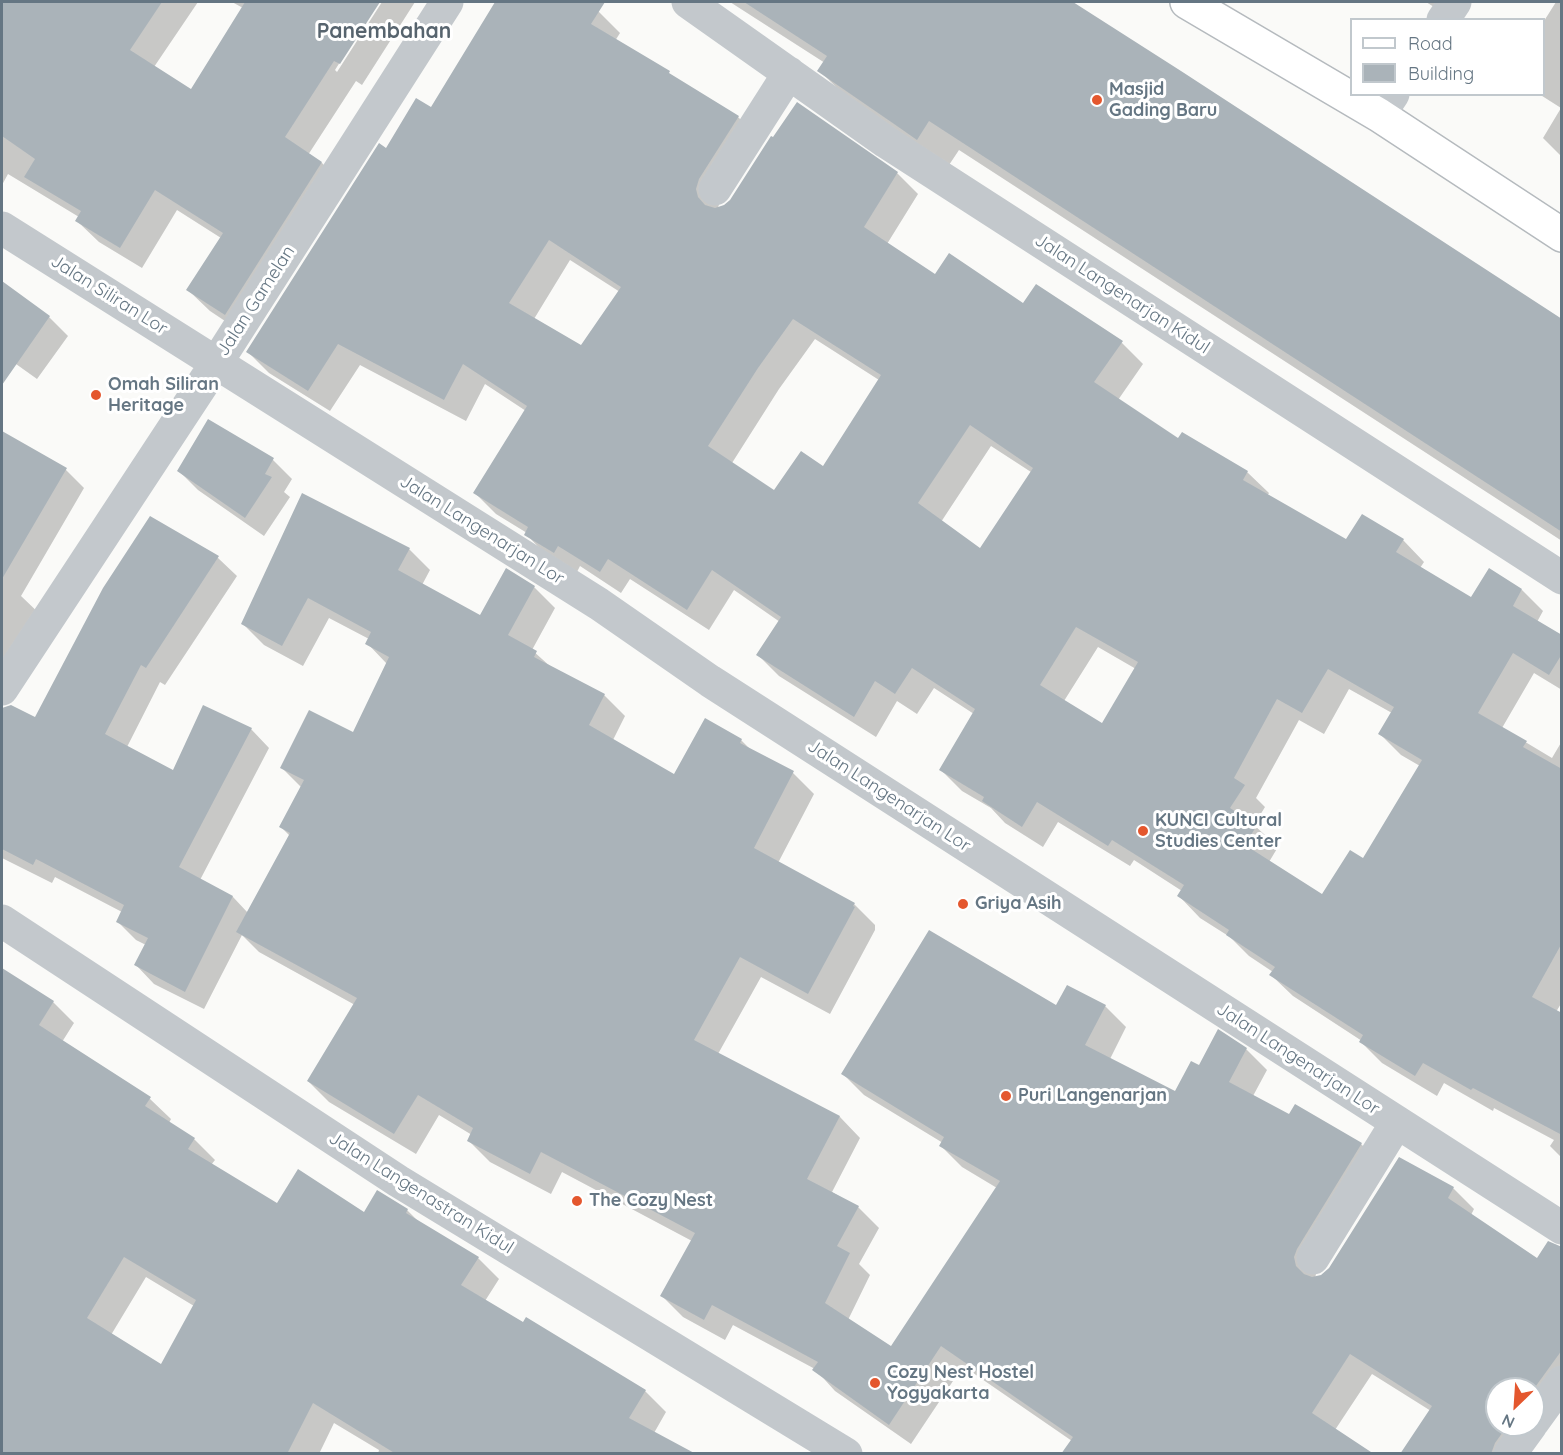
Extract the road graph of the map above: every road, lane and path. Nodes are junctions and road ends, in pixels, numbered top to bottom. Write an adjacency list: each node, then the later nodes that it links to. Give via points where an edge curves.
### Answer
1 (447, 2): 13 (street, Jalan Gamelan)
2 (688, 2): 6 (street, Jalan Langenarjan Kidul)
3 (1187, 2): 7 (main road)
4 (1455, 2): 5 (street)
5 (1444, 18)
6 (789, 73): 10 (street); 14 (street, Jalan Langenarjan Kidul, via 886,142)
7 (1350, 86)
8 (1369, 96): 9 (main road)
9 (1386, 105): 12 (main road)
10 (715, 189)
11 (2, 228): 13 (street, Jalan Siliran Lor)
12 (1562, 236)
13 (217, 362): 15 (street, Jalan Gamelan); 17 (street, Jalan Langenarjan Lor, via 599,604 720,688)
14 (1562, 578)
15 (2, 689)
16 (2, 921): 23 (street, Jalan Langenastran Kidul, via 406,1186)
17 (1396, 1122): 18 (street, Jalan Langenarjan Lor); 19 (street)
18 (1562, 1228)
19 (1313, 1258)
20 (1562, 1383): 21 (street)
21 (1545, 1406)
22 (1522, 1437): 24 (street)
23 (846, 1454)
24 (1510, 1454)

